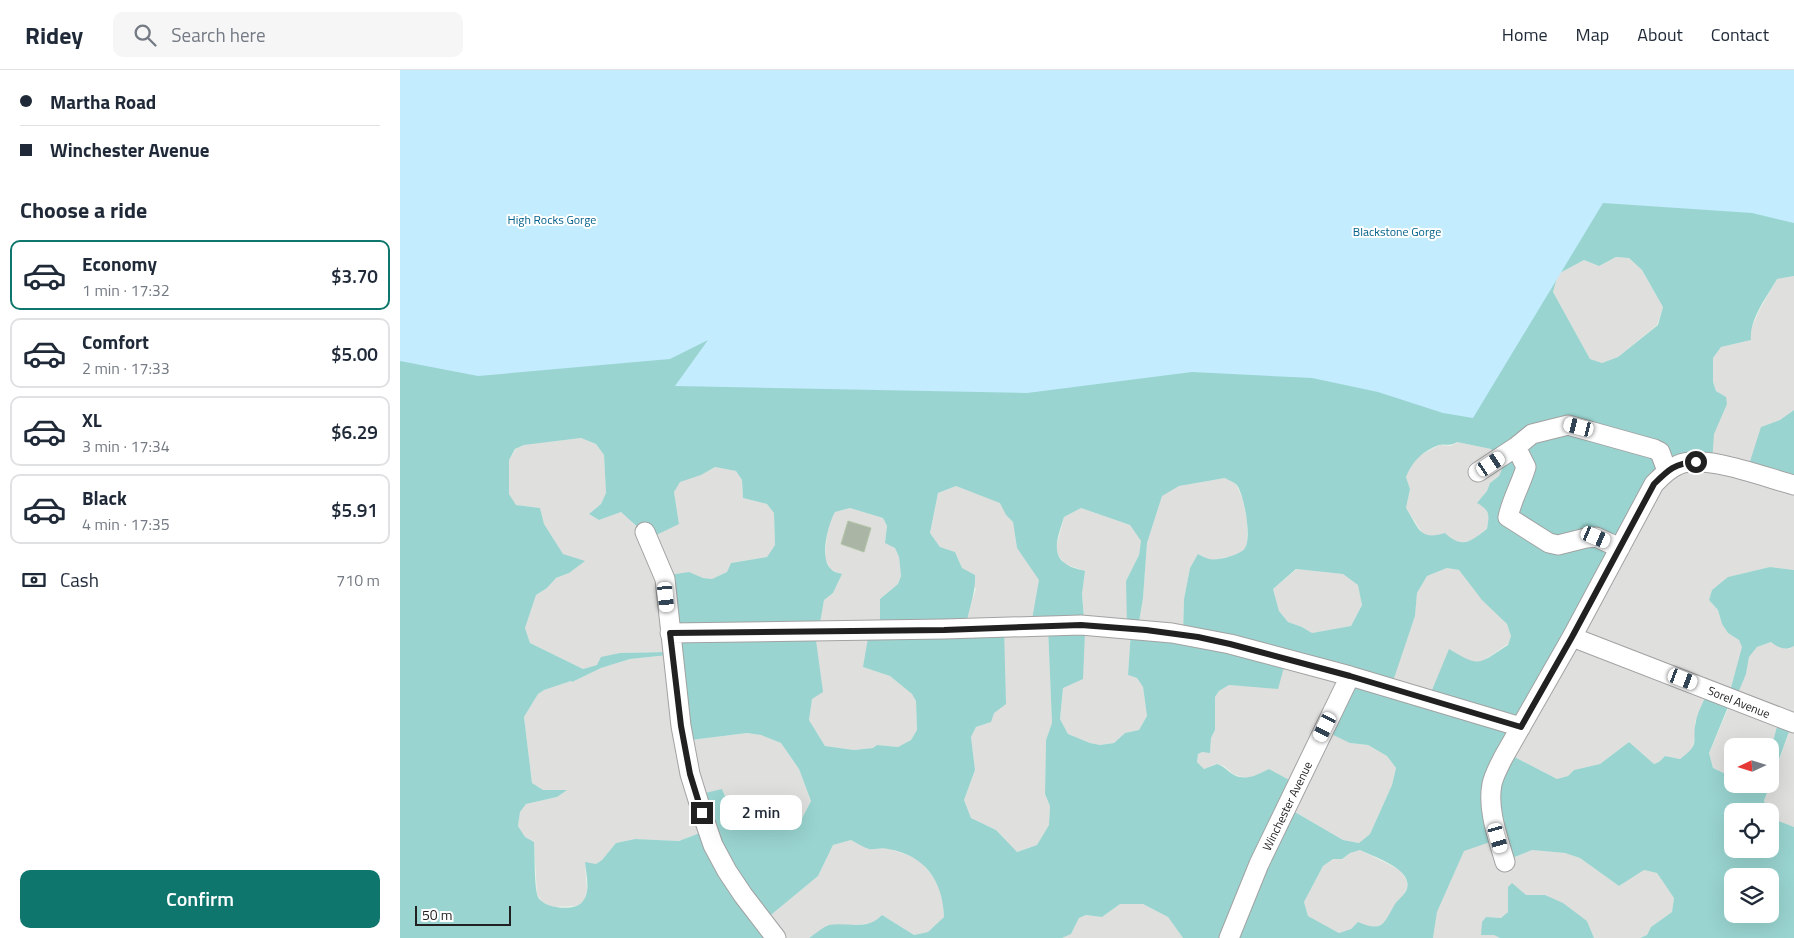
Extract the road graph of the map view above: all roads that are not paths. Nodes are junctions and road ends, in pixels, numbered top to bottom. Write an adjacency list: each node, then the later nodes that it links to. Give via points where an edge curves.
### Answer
1 (1516, 447): 2 (street, via 1532,434 1568,425 1654,449); 3 (street); 6 (street, via 1526,467 1508,517 1558,546 1596,537)
2 (1673, 468): 4 (street, via 1696,462 1715,463); 6 (street, via 1654,484)
3 (1478, 472)
4 (1794, 485)
5 (645, 532): 7 (street, via 665,579)
6 (1620, 548): 8 (street)
7 (670, 633): 9 (street, via 1081,625 1198,637); 13 (street, via 690,774 713,845 743,895)
8 (1572, 637): 10 (street, Sorel Avenue); 11 (street)
9 (1350, 676): 11 (street); 14 (street, Winchester Avenue, via 1259,864)
10 (1794, 723)
11 (1521, 727): 12 (street, via 1492,784 1493,814)
12 (1505, 862)
13 (776, 938)
14 (1229, 938)

